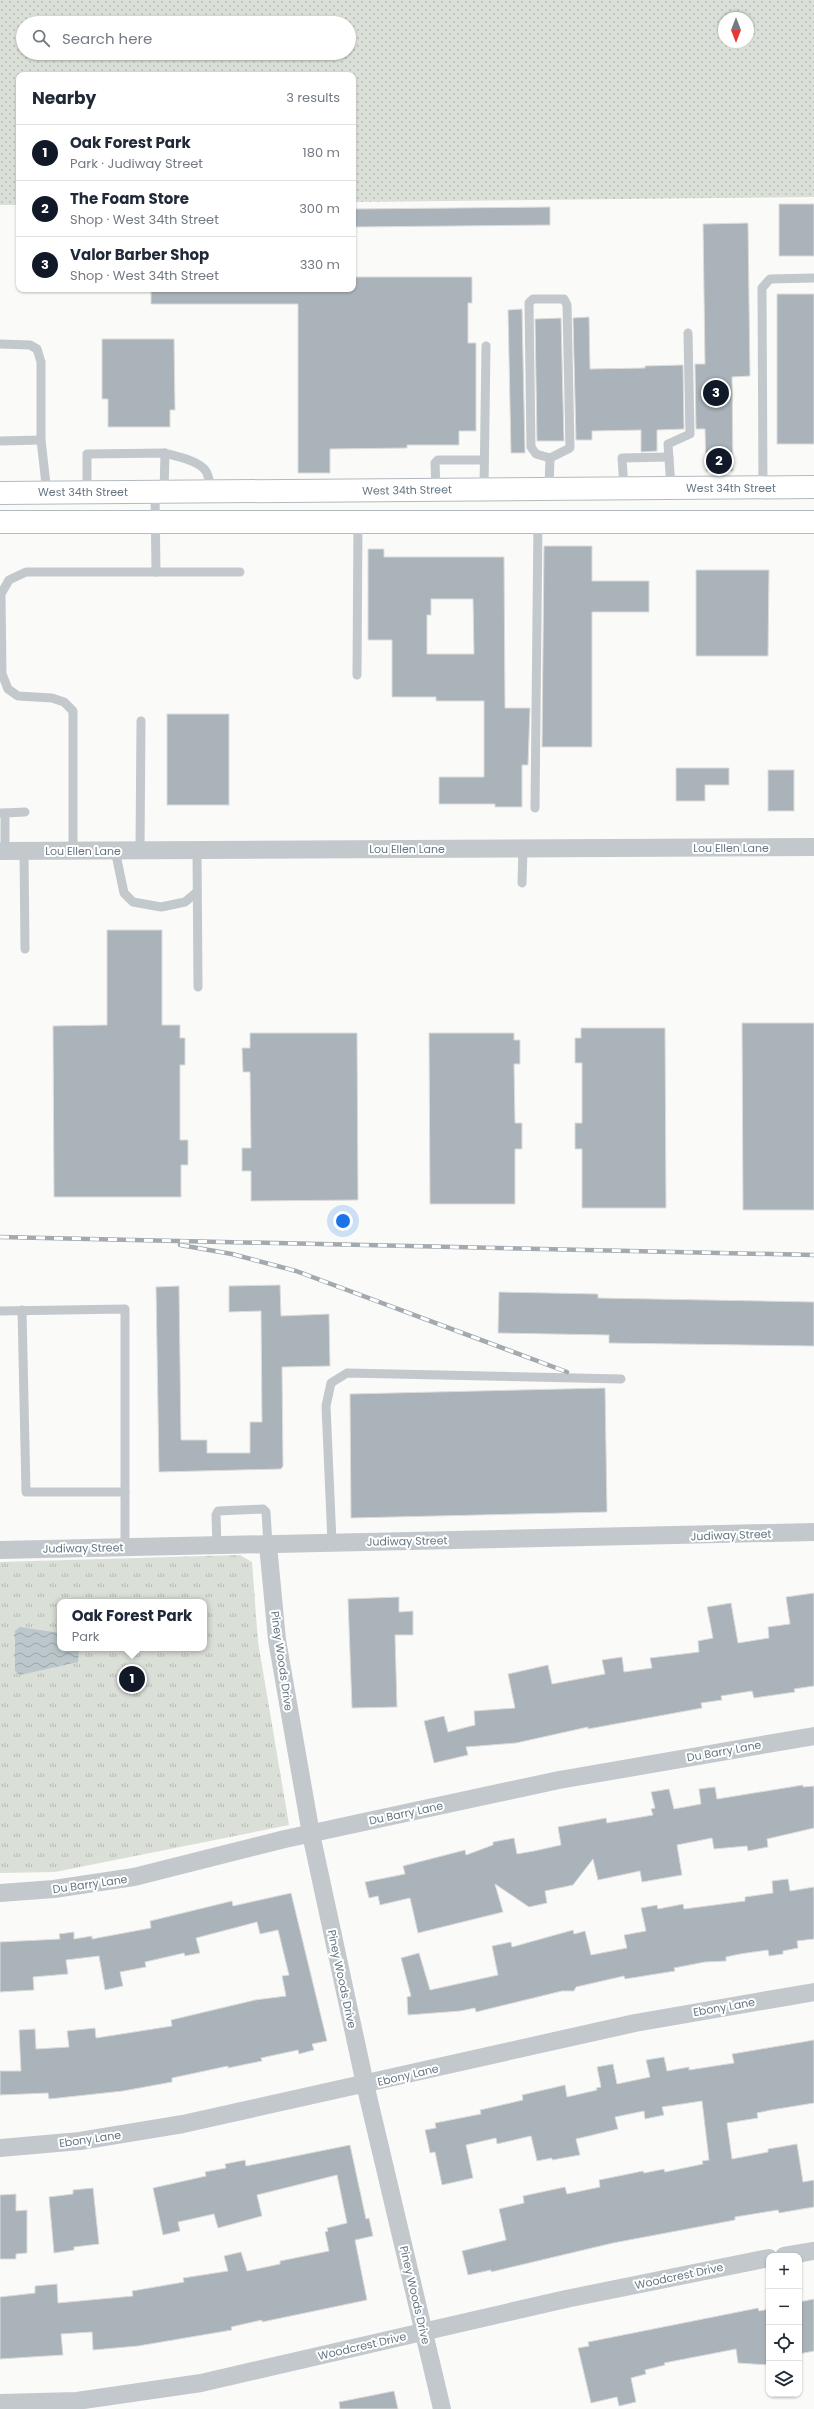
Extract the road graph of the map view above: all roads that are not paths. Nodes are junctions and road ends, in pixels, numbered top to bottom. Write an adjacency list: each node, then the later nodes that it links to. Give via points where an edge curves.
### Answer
1 (814, 278): 15 (lane, via 770,279 762,288)
2 (688, 333): 8 (lane, via 690,434 668,444)
3 (0, 344): 6 (lane, via 30,345 37,350 41,362)
4 (486, 346): 10 (lane)
5 (0, 440): 6 (lane)
6 (41, 440): 23 (lane)
7 (165, 453): 19 (lane, via 87,454); 20 (lane); 21 (lane, via 205,469)
8 (669, 457): 13 (lane, via 622,458); 14 (lane)
9 (550, 458): 9 (lane, via 536,454 531,447 529,303 533,299 564,299 566,305 570,448); 12 (lane)
10 (484, 460): 16 (lane, via 438,460 435,463); 17 (lane)
11 (814, 487): 15 (main road, West 34th Street)
12 (549, 488): 13 (main road, West 34th Street); 17 (main road, West 34th Street)
13 (633, 488): 14 (main road, West 34th Street); 29 (main road)
14 (671, 488): 15 (main road, West 34th Street)
15 (763, 488)
16 (436, 489): 17 (main road, West 34th Street); 18 (main road, West 34th Street)
17 (484, 489)
18 (406, 490): 21 (main road, West 34th Street); 25 (main road)
19 (87, 492): 20 (main road, West 34th Street); 23 (main road, West 34th Street)
20 (160, 492): 21 (main road, West 34th Street); 28 (lane)
21 (210, 492)
22 (0, 493): 23 (main road, West 34th Street)
23 (47, 493)
24 (358, 521): 25 (main road); 28 (main road); 33 (lane)
25 (407, 521): 26 (main road)
26 (538, 521): 29 (main road); 35 (lane)
27 (0, 522): 28 (main road)
28 (155, 522): 31 (lane)
29 (642, 522): 30 (main road)
30 (814, 522)
31 (156, 572): 32 (lane); 45 (lane, via 26,572 9,580 1,594 2,674 8,689 18,696 52,698 64,702 73,711)
32 (240, 572)
33 (357, 674)
34 (141, 721): 41 (lane)
35 (535, 808)
36 (25, 812): 37 (lane)
37 (2, 813): 43 (lane)
38 (814, 847): 39 (street, Lou Ellen Lane)
39 (523, 848): 42 (street, Lou Ellen Lane); 46 (lane)
40 (115, 850): 41 (street, Lou Ellen Lane); 45 (street, Lou Ellen Lane); 47 (lane, via 124,893 133,902 161,907 185,902)
41 (140, 850): 42 (street, Lou Ellen Lane)
42 (197, 850): 47 (lane)
43 (2, 851): 44 (street, Lou Ellen Lane)
44 (24, 851): 45 (street, Lou Ellen Lane); 48 (lane)
45 (73, 851)
46 (522, 883)
47 (197, 892): 49 (lane)
48 (25, 949)
49 (198, 987)
50 (22, 1310): 51 (lane); 53 (lane, via 26,1492); 53 (lane, via 125,1309)
51 (0, 1311)
52 (621, 1379): 55 (lane, via 347,1374 331,1383 326,1406)
53 (125, 1492): 58 (lane)
54 (814, 1532): 55 (street, Judiway Street)
55 (332, 1542): 56 (street, Judiway Street)
56 (268, 1545): 57 (street, Judiway Street); 57 (lane, via 266,1512 263,1509 218,1511); 61 (street, Piney Woods Drive, via 277,1640)
57 (217, 1546): 58 (street, Judiway Street)
58 (125, 1547): 59 (street, Judiway Street)
59 (0, 1550)
60 (814, 1736): 61 (street, Du Barry Lane, via 559,1780)
61 (311, 1834): 62 (street, Du Barry Lane, via 134,1877 54,1890); 64 (street, Piney Woods Drive)
62 (0, 1893)
63 (814, 1992): 64 (street, Ebony Lane, via 635,2023)
64 (365, 2084): 65 (street, Ebony Lane, via 183,2124 80,2141); 69 (street, Piney Woods Drive)
65 (0, 2148)
66 (814, 2251): 67 (street)
67 (802, 2253)
68 (766, 2259): 69 (street, Woodcrest Drive)
69 (424, 2332): 70 (street, Woodcrest Drive, via 201,2383 77,2400); 71 (street, Piney Woods Drive)
70 (0, 2403)
71 (442, 2409)

